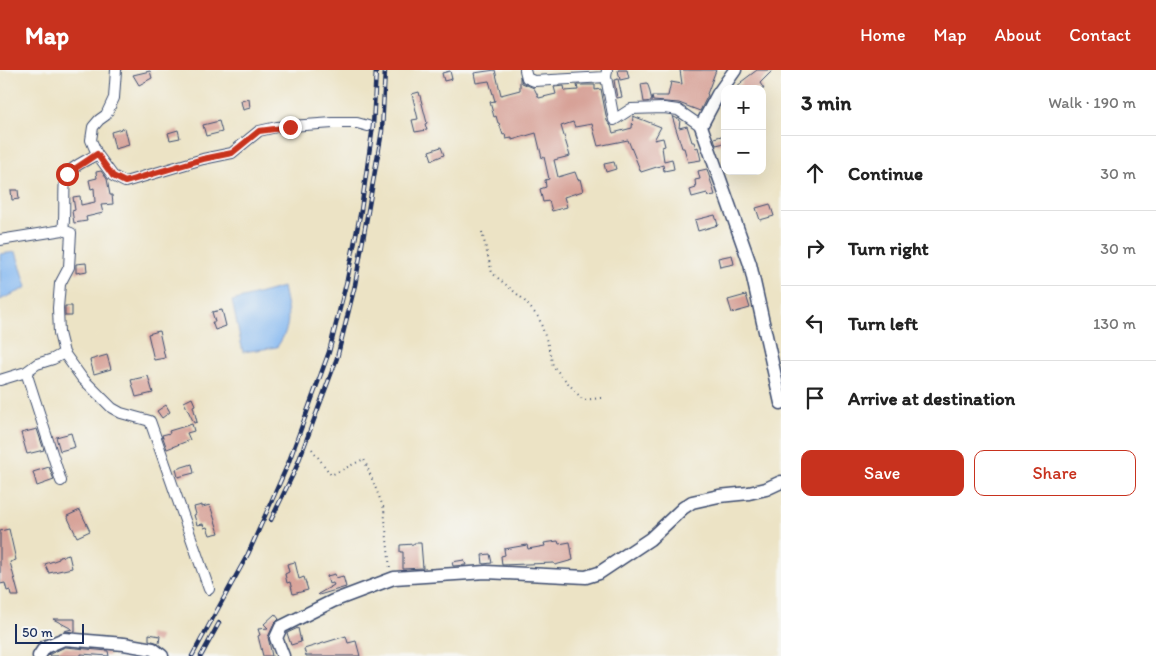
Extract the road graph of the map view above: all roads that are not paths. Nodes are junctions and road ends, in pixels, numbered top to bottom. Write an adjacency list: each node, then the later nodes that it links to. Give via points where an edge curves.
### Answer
1 (116, 70): 7 (street, via 114,98 106,115 93,127 91,140)
2 (525, 70): 4 (street, via 527,78 534,81)
3 (735, 70): 6 (street)
4 (606, 74): 6 (street, via 614,120 631,109 664,108 678,110)
5 (368, 126): 7 (street, via 333,123 259,131 232,153 125,182 113,176)
6 (701, 126): 13 (street, via 750,264)
7 (97, 154): 8 (street, via 73,169 64,180 66,207)
8 (63, 230): 9 (street); 10 (street, via 70,233 71,243 69,267 60,284 58,308)
9 (0, 240)
10 (64, 353): 11 (street); 16 (street, via 82,378 112,408 150,421)
11 (26, 372): 12 (street); 14 (street)
12 (0, 380)
13 (781, 404)
14 (61, 481)
15 (781, 482): 19 (street, via 749,493 692,502 637,549 606,570 586,577 486,572 391,579 333,601 281,627 276,638)
16 (209, 588)
17 (39, 656): 18 (street, via 45,648 64,639 153,649)
18 (162, 656)
19 (283, 656)

